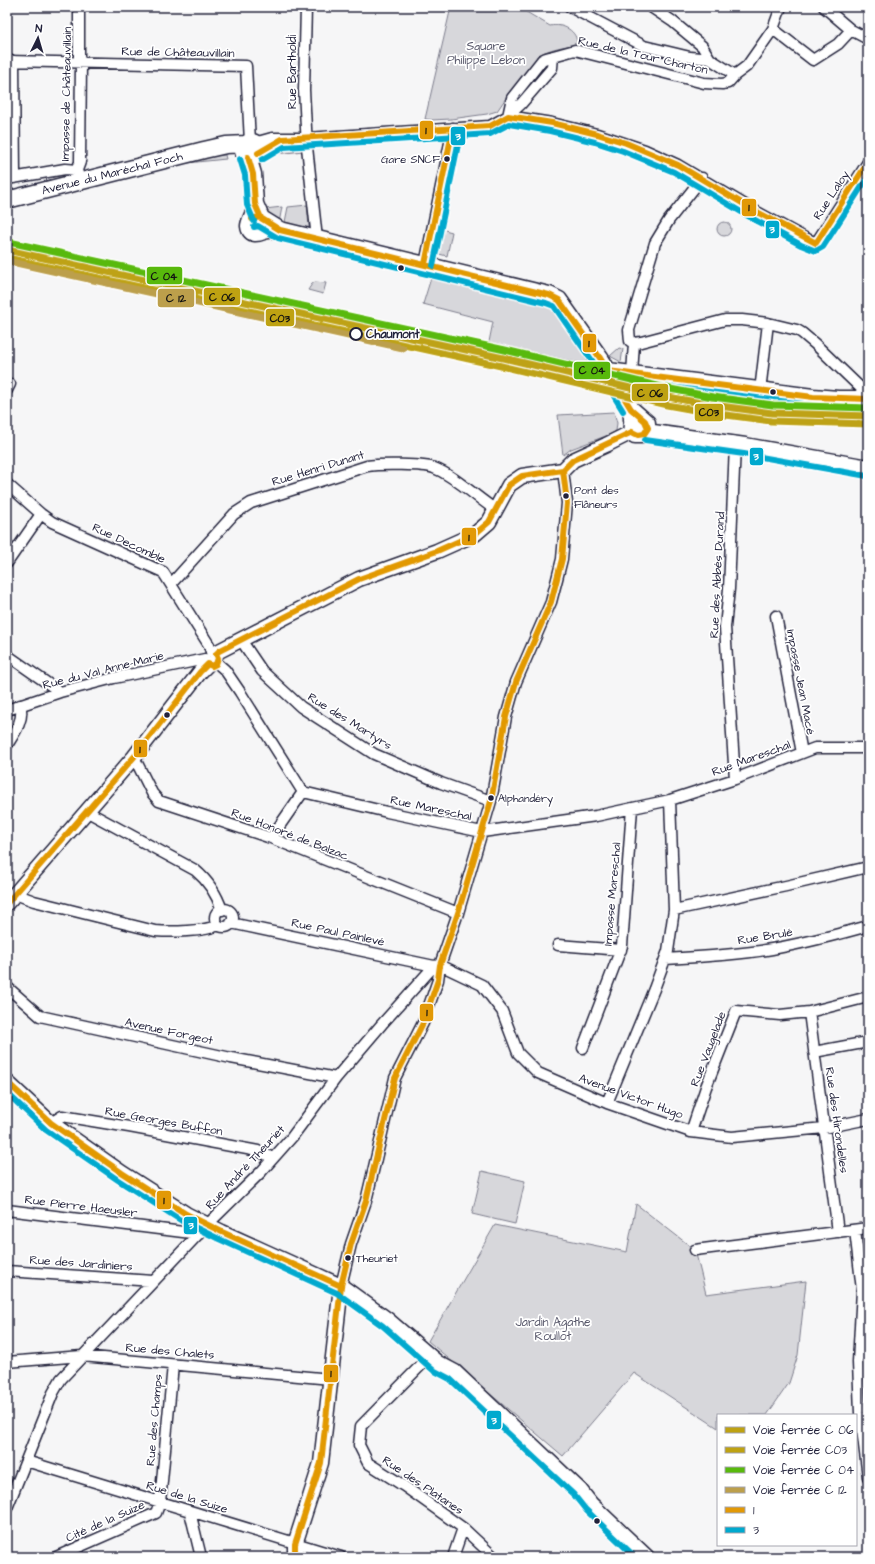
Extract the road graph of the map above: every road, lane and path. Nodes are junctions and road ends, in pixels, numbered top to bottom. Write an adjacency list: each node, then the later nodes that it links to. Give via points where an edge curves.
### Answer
1 (79, 7): 12 (street, Impasse de Châteauvillain, via 78,57)
2 (306, 7): 16 (street, Rue Bartholdi, via 304,90)
3 (570, 7): 10 (street, via 644,46 690,58)
4 (651, 7): 10 (street, via 702,46)
5 (824, 7): 8 (street)
6 (779, 8): 7 (street)
7 (773, 29): 8 (street, via 813,60 838,44); 13 (street, via 747,66)
8 (851, 30): 9 (street)
9 (868, 39)
10 (710, 59): 13 (street)
11 (10, 61): 12 (street); 20 (street)
12 (81, 62): 17 (street, Rue de Châteauvillain, via 246,66); 19 (street, Impasse de Châteauvillain)
13 (732, 79): 14 (street, Rue de la Tour Charton, via 722,84 704,83 575,50 542,60 512,98)
14 (508, 116): 15 (street, Avenue du Maréchal Foch, via 490,126); 21 (street, via 552,123 626,143)
15 (453, 128): 16 (street, Avenue du Maréchal Foch); 24 (street)
16 (307, 138): 17 (street, Avenue du Maréchal Foch, via 282,139); 23 (street, Rue Bartholdi)
17 (251, 150): 19 (main road, Avenue du Maréchal Foch, via 226,145); 23 (main road, via 259,219 280,230)
18 (868, 162): 21 (street, Rue Laloy, via 816,243 727,195)
19 (78, 175): 20 (street, via 64,169); 22 (main road, Avenue du Maréchal Foch)
20 (11, 178)
21 (702, 178): 26 (street, via 669,220 655,243 630,330)
22 (7, 200)
23 (317, 239): 24 (main road)
24 (425, 264): 27 (main road, via 549,295 559,300)
25 (768, 323): 26 (street, via 724,320); 29 (street); 30 (street, via 802,333)
26 (632, 342): 28 (street)
27 (610, 374): 28 (main road); 32 (main road)
28 (632, 374): 29 (main road)
29 (760, 391): 31 (main road, via 838,399)
30 (868, 395)
31 (868, 399)
32 (635, 420): 33 (main road); 35 (street, via 606,445 573,460)
33 (735, 445): 34 (main road); 52 (street, Rue des Abbés Durand, via 725,627)
34 (868, 468)
35 (563, 470): 37 (street, via 522,476 514,480); 55 (street, via 567,503 558,579 512,696)
36 (7, 484): 38 (street, Rue Decomble)
37 (496, 510): 40 (street, Rue Henri Dunant, via 448,475 434,468 377,464 252,503 234,514); 42 (street, via 489,522 475,534 437,551 359,579)
38 (41, 514): 39 (street); 40 (street, Rue Decomble, via 52,522 163,572)
39 (7, 563)
40 (171, 584): 44 (street, Rue Decomble, via 209,645)
41 (776, 616): 50 (street, Impasse Jean Macé)
42 (241, 640): 44 (street, via 219,651); 55 (street, Rue des Martyrs, via 262,672 300,707 374,754)
43 (7, 655): 45 (street)
44 (212, 659): 45 (street, Rue du Val Anne-Marie, via 114,678); 51 (street); 53 (street, via 225,670)
45 (60, 692): 46 (street, Rue du Val Anne-Marie)
46 (20, 705): 47 (street, Rue du Val Anne-Marie); 48 (street, via 21,718)
47 (7, 710)
48 (7, 745)
49 (868, 748): 50 (street, Rue Mareschal, via 815,748)
50 (802, 753): 52 (street, Rue Mareschal)
51 (134, 757): 57 (street); 59 (street, Rue Honoré de Balzac, via 152,793 159,801)
52 (735, 779): 54 (street, Rue Mareschal)
53 (303, 792): 58 (street, Rue Mareschal); 59 (street)
54 (670, 800): 56 (street, Rue Mareschal); 63 (street)
55 (491, 801): 58 (street)
56 (632, 808): 58 (street, Rue Mareschal, via 596,816); 69 (street, Impasse Mareschal)
57 (88, 812): 61 (street); 62 (street, via 195,870 217,897)
58 (482, 832): 64 (street)
59 (271, 838): 64 (street, Rue Honoré de Balzac)
60 (868, 867): 63 (street)
61 (11, 899): 66 (street, via 34,901 155,931 204,929)
62 (222, 910): 65 (street, via 230,912); 66 (street, via 218,911 215,918)
63 (674, 910): 70 (street)
64 (458, 913): 71 (street)
65 (231, 923): 66 (street, via 225,927); 71 (street, Rue Paul Painlevé)
66 (218, 925)
67 (868, 926): 70 (street, Rue Brulé, via 772,949)
68 (558, 945): 69 (street)
69 (621, 950): 76 (street, Impasse Mareschal)
70 (665, 959): 80 (street)
71 (437, 965): 78 (street, Rue André Theuriet); 80 (street, Avenue Victor Hugo, via 482,985 502,1011 518,1053 538,1073); 94 (street, via 438,980 423,1023 395,1078 366,1201 351,1244)
72 (7, 987): 78 (street, Avenue Forgeot, via 40,1016 216,1055)
73 (868, 997): 74 (street, Rue Vaugelade)
74 (809, 1012): 77 (street, Rue des Hirondelles); 84 (street, Rue Vaugelade, via 780,1015 736,1011)
75 (868, 1042): 77 (street)
76 (583, 1048)
77 (814, 1052): 83 (street, Rue des Hirondelles)
78 (336, 1078): 85 (street, Rue André Theuriet, via 292,1137)
79 (7, 1082): 82 (street)
80 (607, 1103): 84 (street, Avenue Victor Hugo)
81 (868, 1119): 83 (street, Avenue Victor Hugo)
82 (52, 1123): 85 (street, Rue Georges Buffon, via 62,1116 258,1151); 88 (street, via 122,1173 186,1214)
83 (824, 1128): 84 (street, Avenue Victor Hugo, via 732,1137); 90 (street, Rue des Hirondelles)
84 (691, 1132)
85 (272, 1159): 88 (street, Rue André Theuriet)
86 (7, 1210): 88 (street, Rue Pierre Haeusler)
87 (868, 1228): 89 (street)
88 (203, 1229): 93 (street, Rue André Theuriet); 94 (street)
89 (855, 1230): 90 (street); 101 (street, via 862,1290 858,1362 860,1413)
90 (838, 1232): 91 (street)
91 (695, 1250)
92 (7, 1271): 93 (street, Rue des Jardiniers)
93 (153, 1281): 95 (street, Rue André Theuriet)
94 (341, 1286): 96 (street, via 388,1320); 99 (street)
95 (82, 1356): 97 (street, Rue des Chalets); 98 (street, Rue des Chalets); 100 (street, Rue André Theuriet, via 61,1379 53,1393)
96 (430, 1356): 105 (street, Rue des Platanes, via 361,1426 359,1445 368,1463); 112 (street, via 460,1376)
97 (7, 1362)
98 (173, 1365): 99 (street, Rue des Chalets); 102 (street, Rue des Champs)
99 (331, 1379): 106 (street, via 321,1463)
100 (26, 1461): 102 (street, Rue de la Suize); 103 (street, Rue André Theuriet)
101 (868, 1477)
102 (160, 1502): 104 (street, Rue de la Suize); 107 (street, Cité de la Suize, via 156,1513)
103 (7, 1508)
104 (190, 1512): 106 (street, Rue de la Suize); 108 (street)
105 (463, 1528): 110 (street); 111 (street, Rue des Platanes)
106 (295, 1550): 109 (street, Rue de la Suize)
107 (56, 1557)
108 (201, 1557)
109 (341, 1557)
110 (453, 1557)
111 (494, 1557)
112 (647, 1557)

